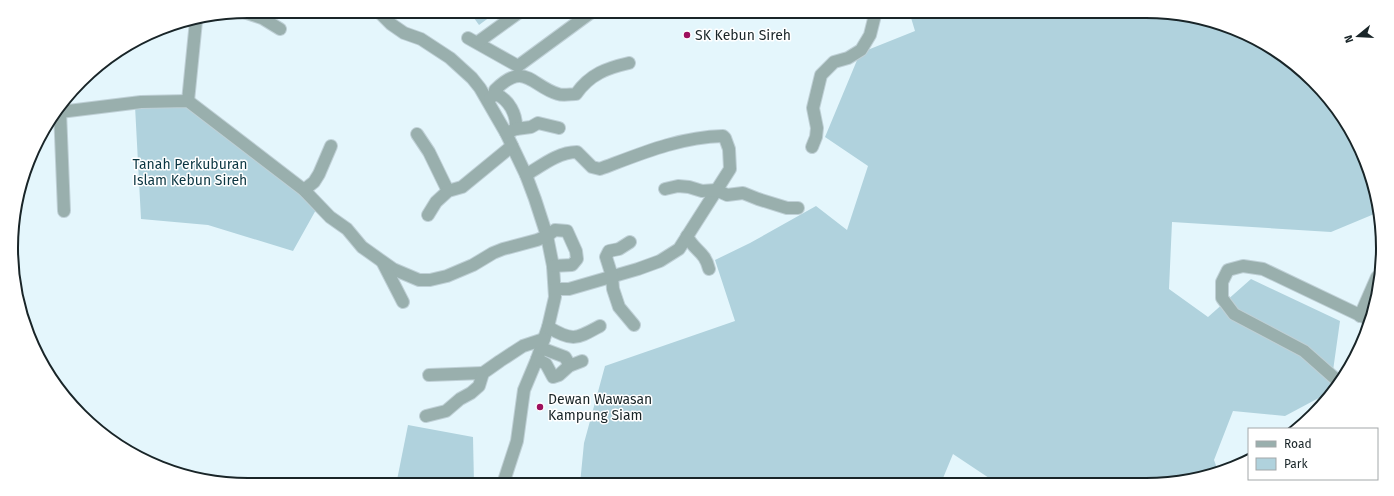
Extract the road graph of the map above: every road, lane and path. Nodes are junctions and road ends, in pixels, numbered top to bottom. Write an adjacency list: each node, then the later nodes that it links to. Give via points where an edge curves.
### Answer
1 (262, 18): 7 (street)
2 (385, 18): 9 (street, via 404,33 421,39 450,58)
3 (509, 18): 4 (street, via 473,40 518,66)
4 (583, 18)
5 (874, 18): 18 (street, via 870,36 861,50 848,58 834,62 820,75 813,108 817,128)
6 (196, 24): 10 (street)
7 (280, 29)
8 (630, 63): 9 (street, via 611,67 595,75 583,84 576,94 559,94 527,77 520,76 507,80)
9 (492, 96): 14 (street); 14 (street, via 504,98 512,109 517,121)
10 (188, 101): 11 (street, via 141,102); 21 (street)
11 (63, 112)
12 (60, 116): 25 (street)
13 (559, 128): 14 (street, via 538,124)
14 (511, 131): 17 (street)
15 (417, 134): 23 (street)
16 (331, 146): 21 (street, via 319,174)
17 (512, 146): 19 (street); 23 (street, via 462,187)
18 (812, 147)
19 (526, 175): 22 (street, via 570,152 577,152 592,167 600,169 665,145 723,136 729,149 730,169); 27 (street)
20 (665, 189): 22 (street, via 678,186 702,191)
21 (304, 190): 30 (street, via 347,229 362,247)
22 (716, 190): 24 (street, via 727,195 742,192 764,202); 28 (street)
23 (448, 191): 26 (street)
24 (798, 208)
25 (64, 211)
26 (428, 214)
27 (547, 236): 30 (street, via 503,249 474,266 430,280 410,277); 31 (street); 31 (street, via 555,230 567,231 576,251 577,259 572,265)
28 (687, 236): 32 (street, via 691,244 704,256); 33 (street, via 679,249 660,262)
29 (630, 242): 33 (street, via 619,249 609,251 606,257)
30 (383, 263): 35 (street)
31 (553, 266): 34 (street)
32 (709, 269)
33 (612, 276): 34 (street, via 569,289); 38 (street, via 619,307)
34 (555, 289): 40 (street, via 555,298)
35 (403, 302)
36 (1369, 305): 37 (street)
37 (1365, 318): 45 (street, via 1263,269 1242,266 1228,270 1222,282 1222,298 1234,314 1304,351)
38 (634, 325)
39 (600, 326): 40 (street, via 581,336 569,338 560,334)
40 (542, 343): 42 (street, via 565,357); 42 (street, via 546,364 553,377); 43 (street, via 514,350); 47 (street, via 524,390 516,441)
41 (582, 361): 42 (street)
42 (569, 366)
43 (483, 373): 44 (street); 46 (street, via 479,386 471,393 446,411)
44 (429, 375)
45 (1335, 379)
46 (426, 416)
47 (505, 478)

